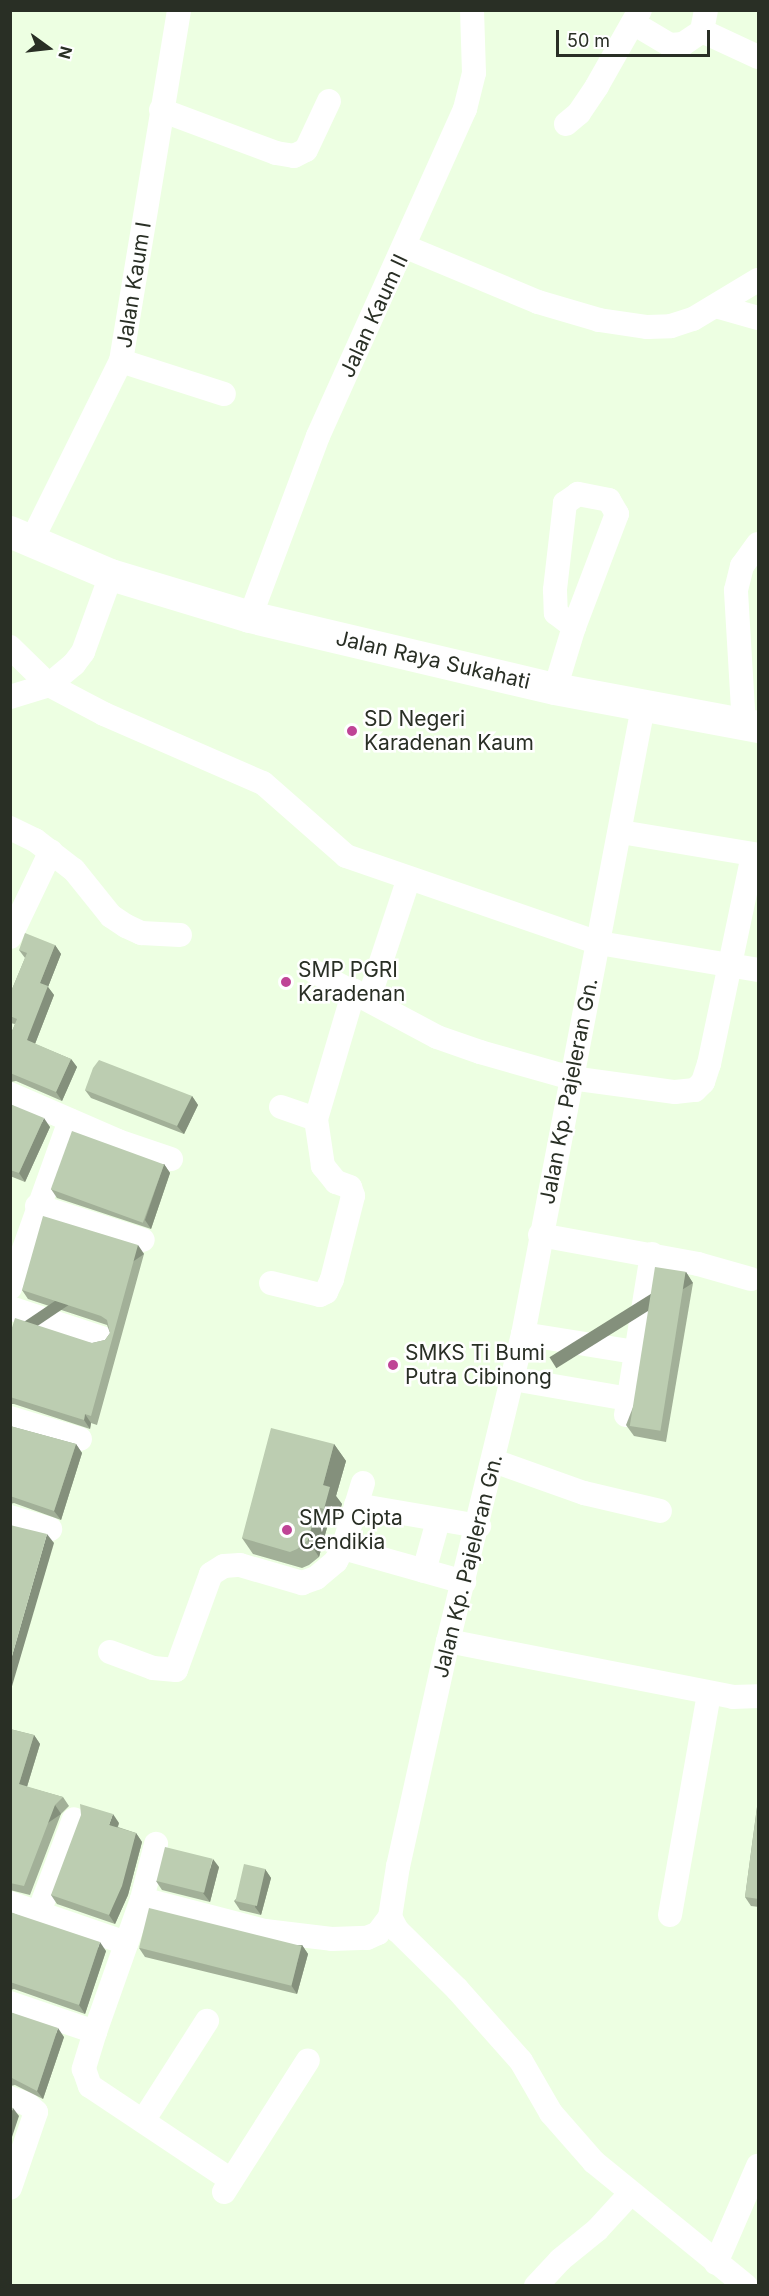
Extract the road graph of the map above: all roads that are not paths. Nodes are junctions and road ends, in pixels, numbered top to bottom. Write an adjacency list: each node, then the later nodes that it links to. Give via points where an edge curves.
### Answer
1 (179, 10): 7 (street, Jalan Kaum I)
2 (472, 10): 9 (street, Jalan Kaum II, via 475,61 471,89)
3 (636, 16): 4 (street, via 670,45 683,44); 8 (street, via 597,86)
4 (704, 21): 5 (street)
5 (759, 57)
6 (329, 100): 7 (street, via 306,150 294,156 276,153)
7 (161, 110): 13 (street, Jalan Kaum I)
8 (566, 124)
9 (406, 247): 11 (street, via 473,278 599,320 671,326); 18 (street, Jalan Kaum II, via 318,436)
10 (759, 280): 11 (street)
11 (719, 307): 12 (street)
12 (759, 318)
13 (121, 361): 14 (street); 15 (street, Jalan Kaum I)
14 (224, 394)
15 (21, 537): 17 (main road, Jalan Raya Sukahati)
16 (759, 544): 25 (street, via 742,566 736,590)
17 (111, 575): 18 (main road, Jalan Raya Sukahati); 21 (street, via 83,652)
18 (250, 617): 22 (main road, Jalan Raya Sukahati)
19 (574, 627): 19 (street, via 556,613 555,590 565,503 578,494 609,500 617,514); 22 (street)
20 (10, 647): 21 (street)
21 (49, 685): 23 (street); 30 (street, via 104,714 263,783 346,856)
22 (555, 689): 24 (main road, Jalan Raya Sukahati)
23 (10, 697)
24 (643, 707): 25 (main road, Jalan Raya Sukahati); 27 (street, Jalan Kp. Pajeleran Gn.)
25 (751, 726)
26 (10, 828): 28 (street)
27 (621, 832): 29 (street); 33 (street, Jalan Kp. Pajeleran Gn.)
28 (51, 851): 31 (street, via 74,870 111,916 126,926 141,933); 32 (street)
29 (756, 855): 34 (street)
30 (409, 878): 33 (street); 37 (street)
31 (180, 935)
32 (10, 937)
33 (599, 943): 34 (street); 38 (street, Jalan Kp. Pajeleran Gn.)
34 (728, 966): 35 (street); 38 (street, via 709,1064 703,1082 695,1090 675,1092)
35 (759, 970)
36 (315, 972): 37 (street)
37 (362, 995): 38 (street, via 436,1037); 41 (street)
38 (571, 1078): 45 (street, Jalan Kp. Pajeleran Gn.)
39 (10, 1094): 42 (street)
40 (281, 1107): 41 (street)
41 (316, 1119): 49 (street, via 323,1166 336,1182 350,1187 353,1196 332,1279 320,1295)
42 (70, 1120): 43 (street); 44 (street)
43 (171, 1159)
44 (37, 1206): 46 (street); 50 (street)
45 (540, 1235): 47 (street); 52 (street, Jalan Kp. Pajeleran Gn.)
46 (143, 1240)
47 (652, 1254): 48 (street); 54 (street)
48 (751, 1279)
49 (271, 1283)
50 (10, 1288)
51 (10, 1308): 53 (street)
52 (523, 1334): 54 (street); 55 (street, Jalan Kp. Pajeleran Gn.)
53 (102, 1338)
54 (636, 1352): 55 (street, via 628,1407)
55 (513, 1379): 58 (street, Jalan Kp. Pajeleran Gn.)
56 (10, 1418): 57 (street)
57 (80, 1440)
58 (494, 1461): 59 (street, via 565,1487); 62 (street, Jalan Kp. Pajeleran Gn.)
59 (660, 1512)
60 (10, 1517): 63 (street)
61 (438, 1521): 62 (street); 64 (street, via 360,1494); 65 (street)
62 (479, 1526): 66 (street, Jalan Kp. Pajeleran Gn.)
63 (51, 1529)
64 (343, 1548): 65 (street); 68 (street, via 327,1570 302,1583 240,1565 224,1566 211,1574 176,1670 164,1671)
65 (424, 1571): 66 (street)
66 (464, 1582): 67 (street, Jalan Kp. Pajeleran Gn.)
67 (448, 1641): 69 (street); 77 (street, Jalan Kp. Pajeleran Gn.)
68 (110, 1652)
69 (709, 1693): 70 (street, via 751,1699); 76 (street)
70 (759, 1696)
71 (74, 1819): 75 (street)
72 (156, 1844): 73 (street)
73 (142, 1899): 77 (street, via 265,1930 332,1939 378,1934); 78 (street)
74 (10, 1903): 75 (street)
75 (39, 1912): 78 (street)
76 (670, 1915)
77 (390, 1917): 87 (street, via 397,1930 457,1989 520,2061 570,2138)
78 (126, 1943): 81 (street)
79 (10, 2003): 81 (street)
80 (207, 2021): 84 (street)
81 (95, 2032): 84 (street, via 84,2069 85,2079)
82 (308, 2060): 84 (street, via 227,2186)
83 (10, 2098): 86 (street, via 36,2112)
84 (143, 2121)
85 (759, 2166): 88 (street)
86 (10, 2188)
87 (630, 2194): 88 (street); 89 (street)
88 (716, 2263): 90 (street)
89 (536, 2286)
90 (746, 2286)

